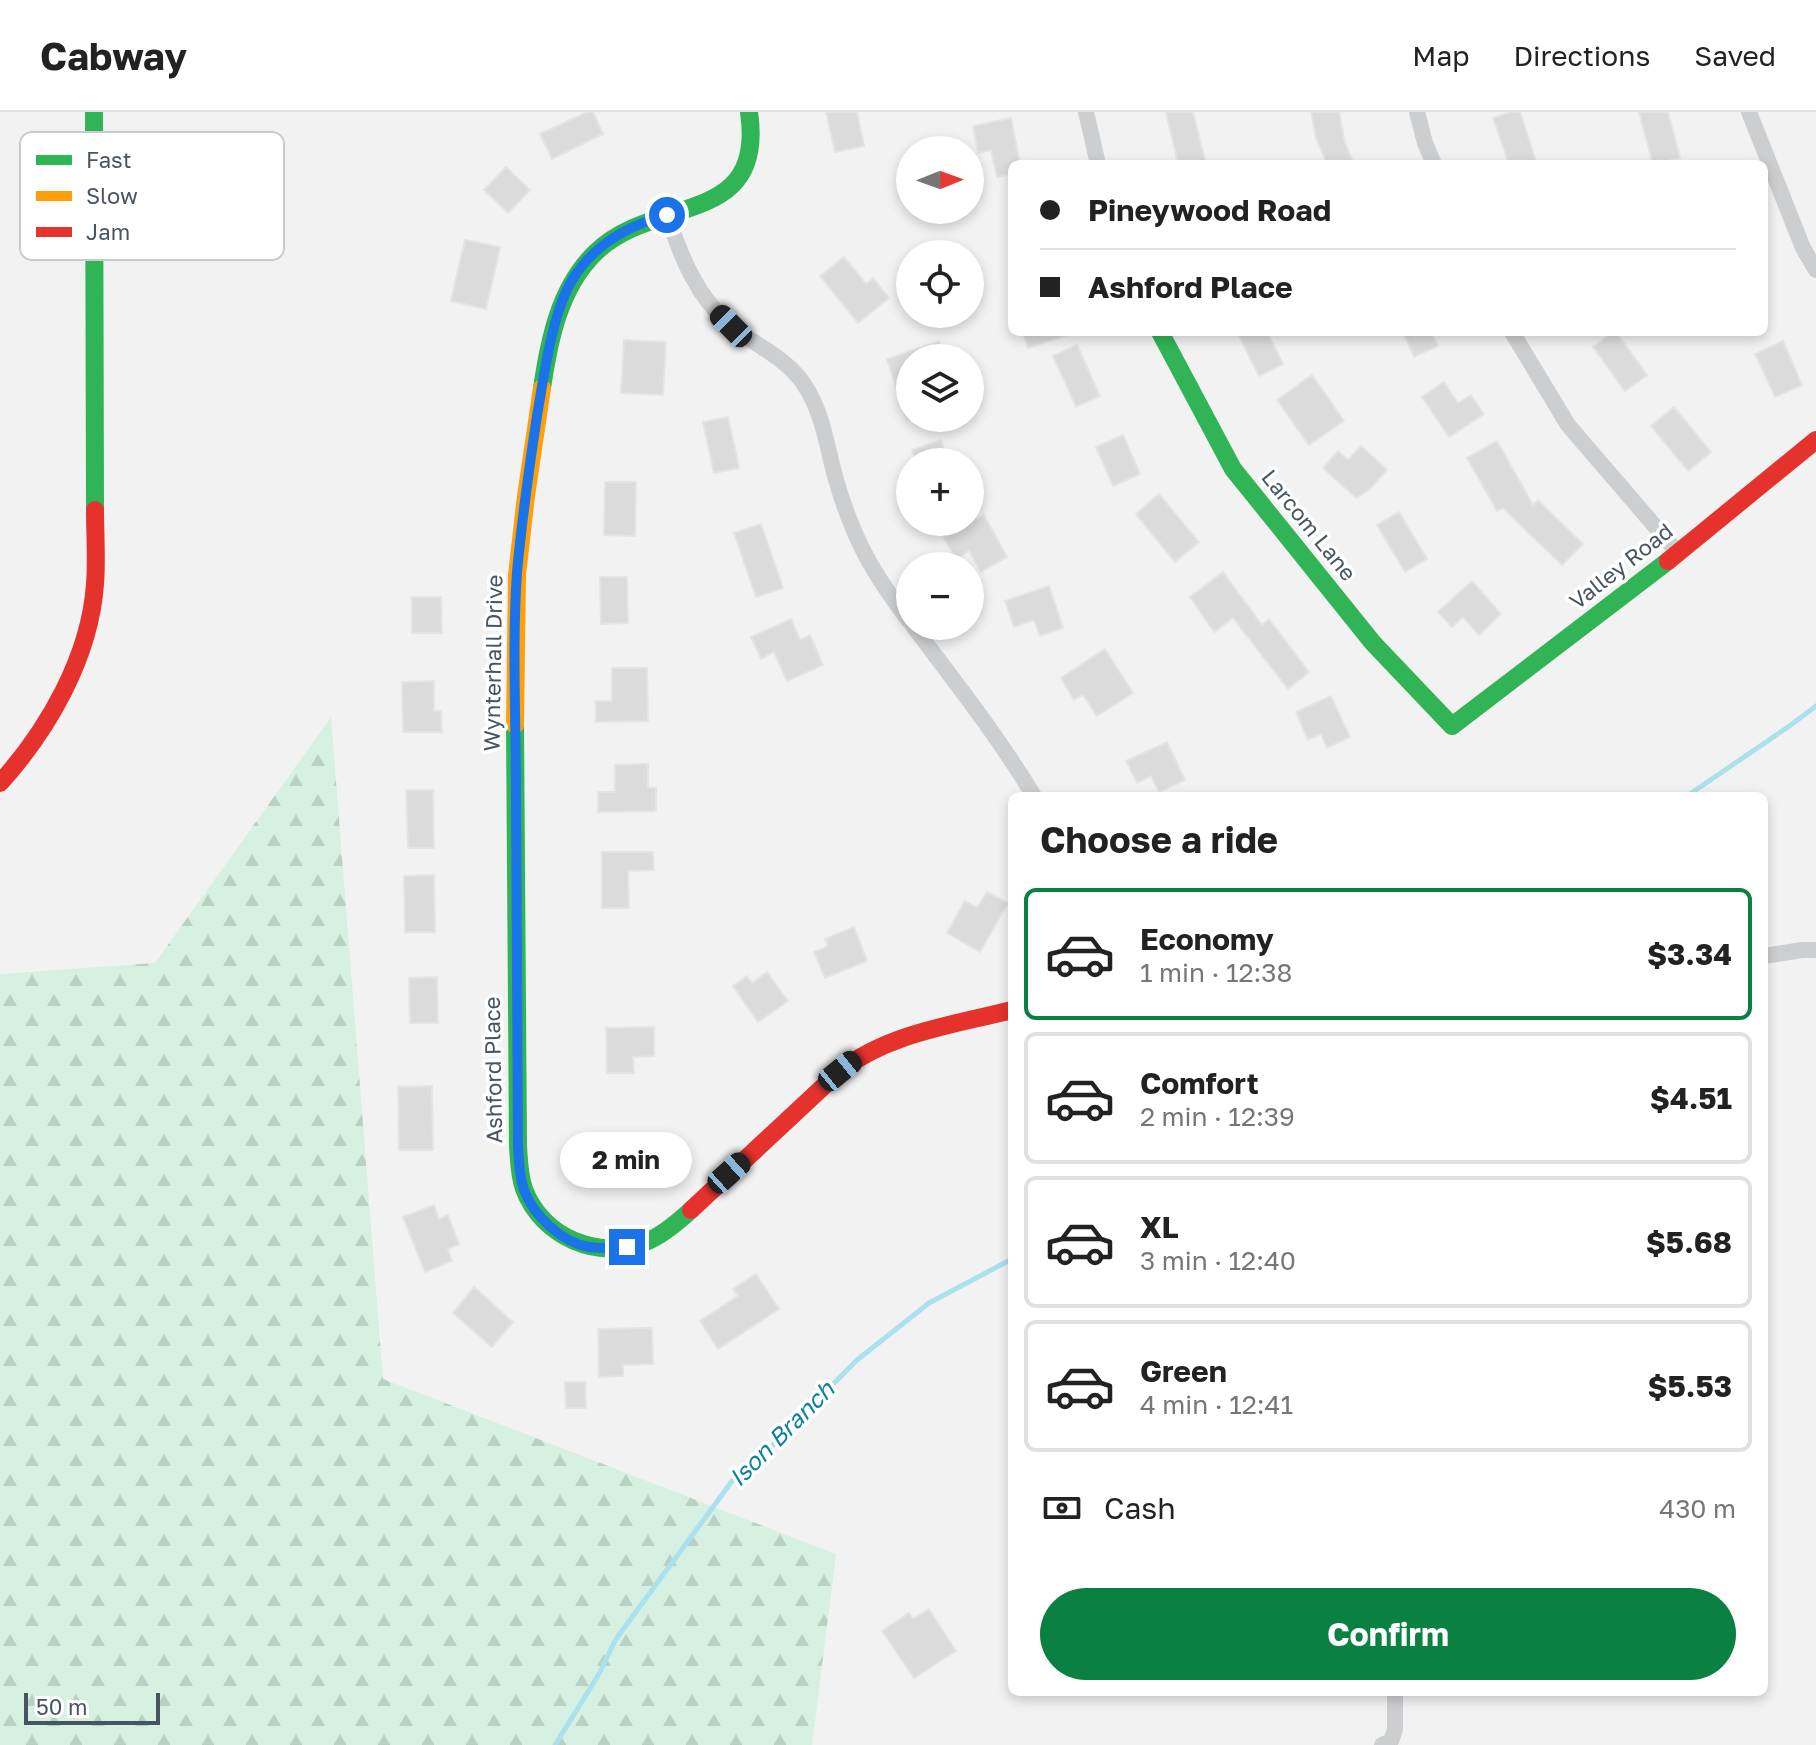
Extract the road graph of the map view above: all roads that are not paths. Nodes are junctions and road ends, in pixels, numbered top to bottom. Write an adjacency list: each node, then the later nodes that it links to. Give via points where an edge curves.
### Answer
1 (94, 112): 6 (street)
2 (749, 112): 9 (street, Wynterhall Drive, via 751,151 741,177 722,195)
3 (1086, 112): 7 (street)
4 (1417, 112): 8 (street)
5 (1749, 112): 11 (street)
6 (94, 132)
7 (1097, 160)
8 (1432, 160)
9 (667, 215): 16 (street, via 699,291 731,326 780,359 805,386 823,425 857,540); 21 (street, Wynterhall Drive, via 624,230 598,248 574,277 549,351 517,575)
10 (94, 260): 19 (street, via 95,586 83,648 50,718)
11 (1816, 270)
12 (1162, 336): 18 (street, Larcom Lane, via 1233,469 1373,643)
13 (1514, 336): 15 (street, via 1568,425)
14 (1816, 440): 15 (street, Valley Road)
15 (1678, 553): 18 (street, Valley Road)
16 (896, 605)
17 (923, 640): 20 (street)
18 (1452, 726)
19 (0, 783)
20 (1032, 792)
21 (516, 934): 24 (street, Ashford Place, via 518,1146 524,1191 546,1222 564,1238 586,1247 627,1247 678,1222 858,1057 898,1038)
22 (1816, 950): 23 (street)
23 (1768, 955)
24 (1008, 1011)
25 (1395, 1696): 26 (street, via 1395,1729 1391,1741)
26 (1382, 1745)

